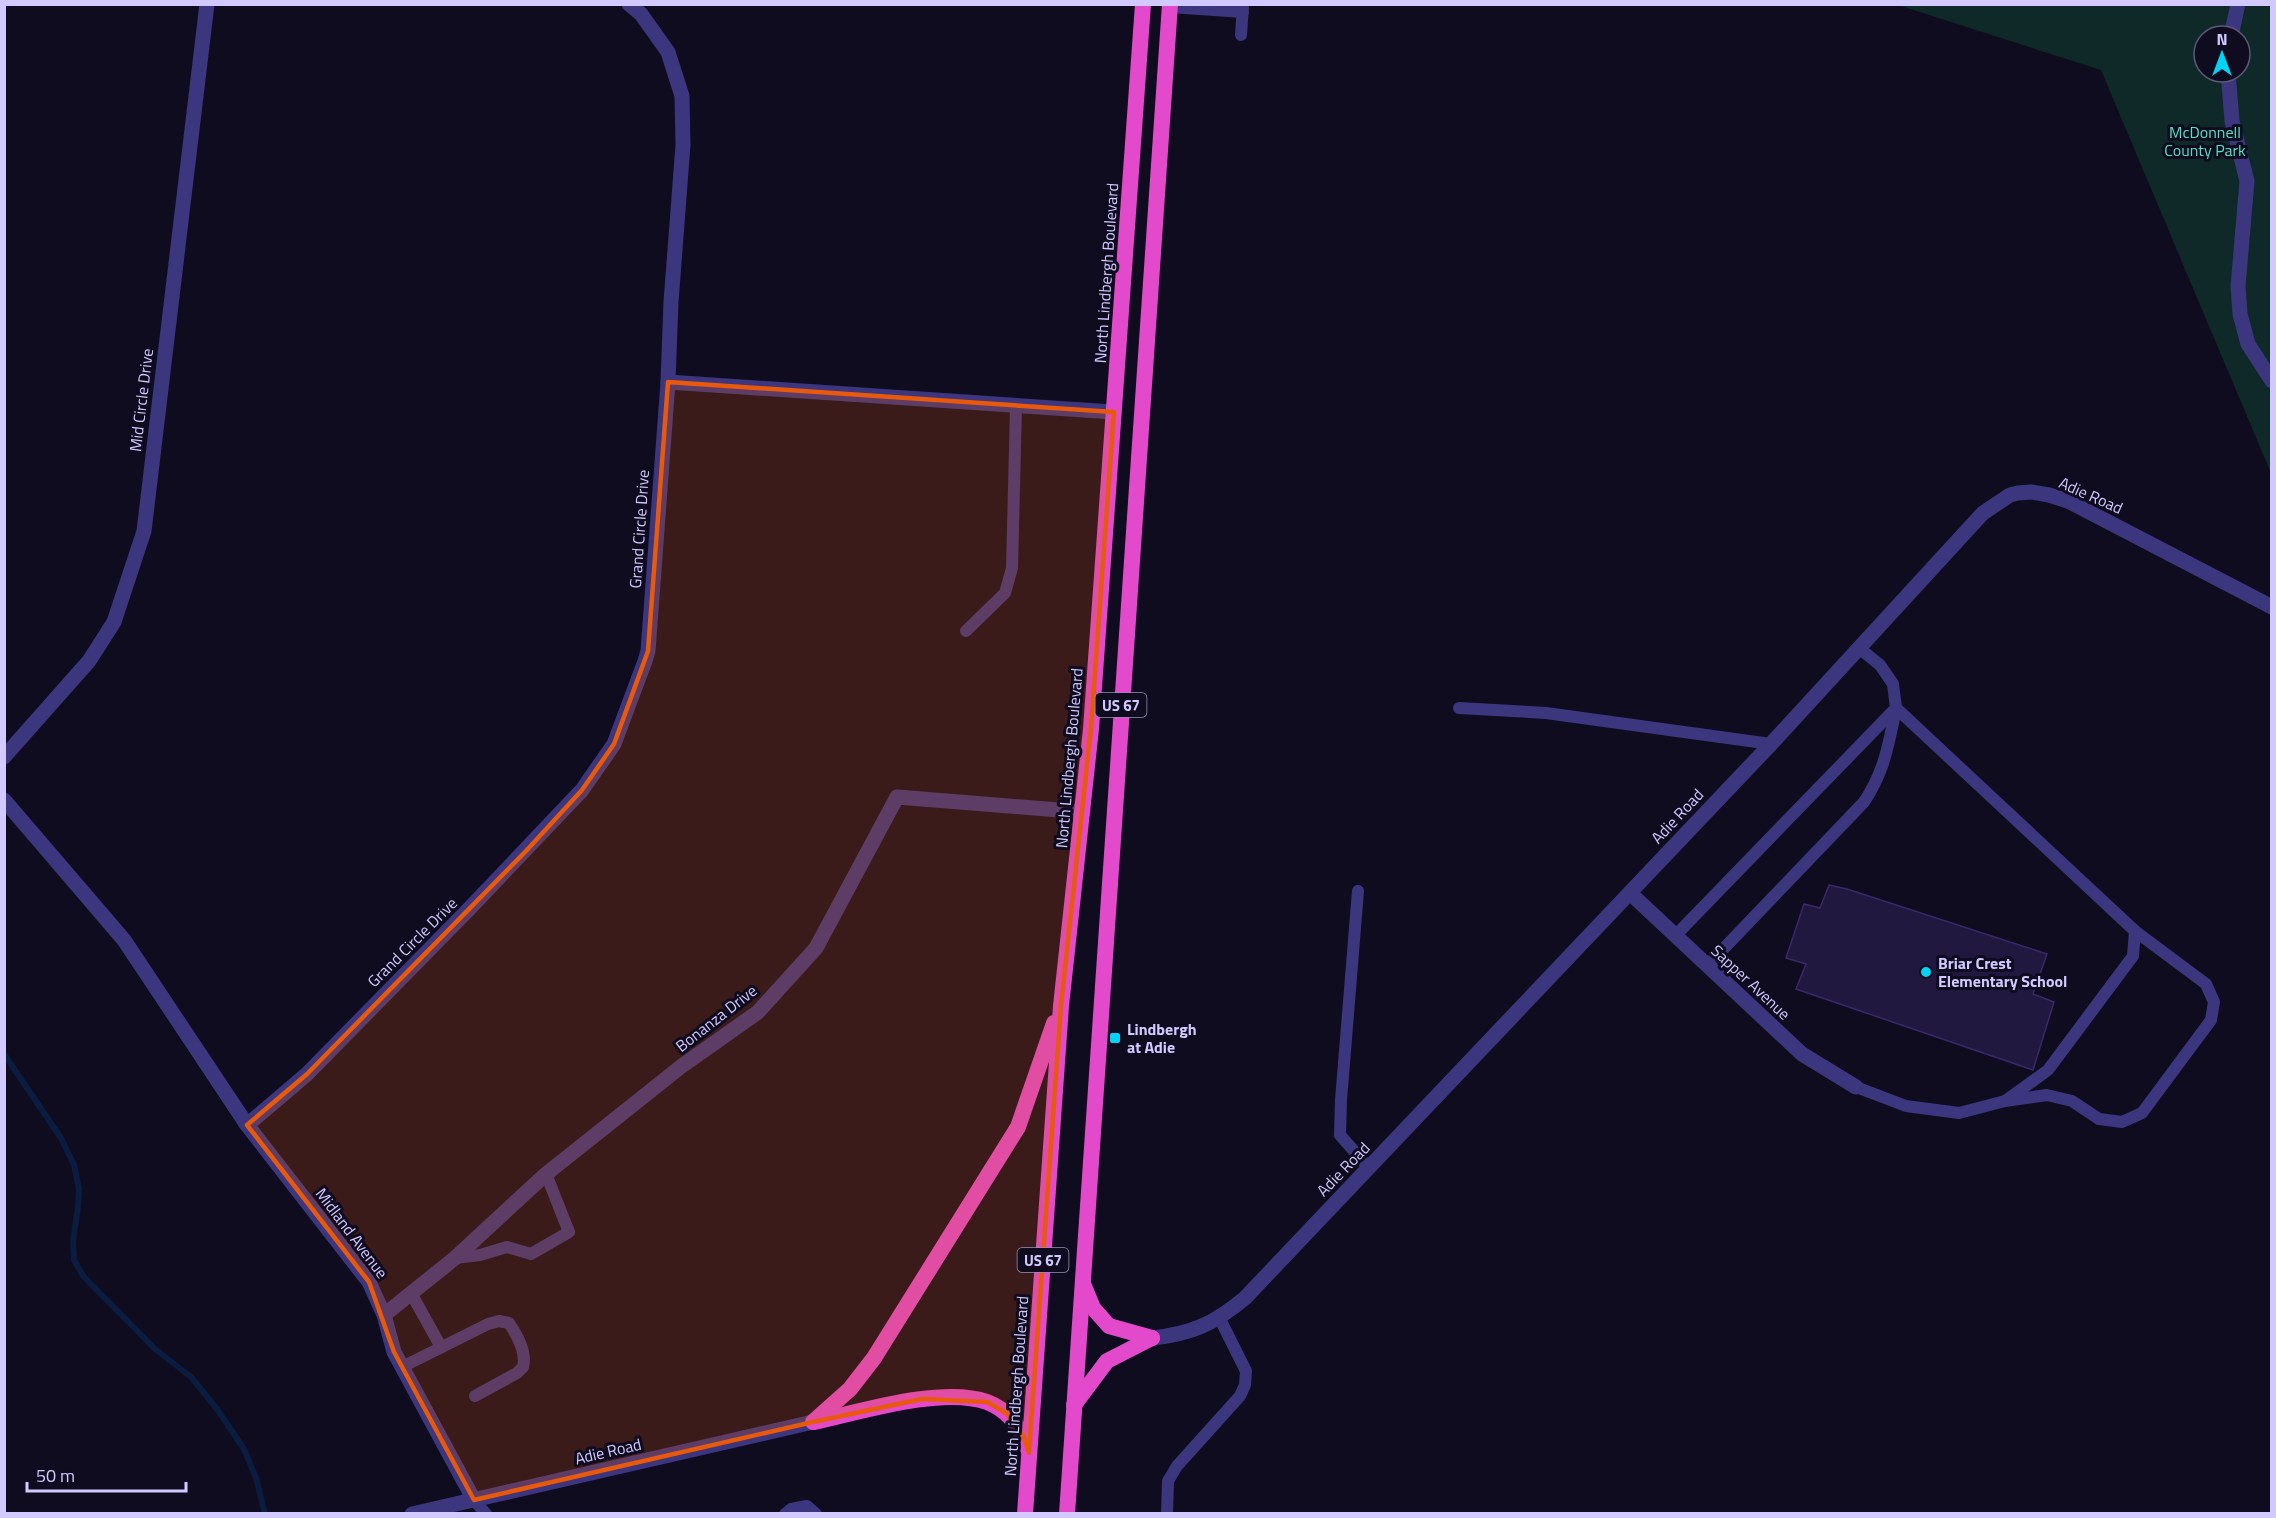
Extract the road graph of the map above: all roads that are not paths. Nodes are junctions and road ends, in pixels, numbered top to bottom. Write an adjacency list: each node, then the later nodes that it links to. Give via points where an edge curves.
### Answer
1 (207, 4): 20 (street, Mid Circle Drive, via 144,531 114,622 89,661)
2 (629, 4): 11 (street, Grand Circle Drive, via 642,14 669,52 682,96 683,145)
3 (1143, 4): 13 (highway, North Lindbergh Boulevard / US 67)
4 (2238, 4): 7 (street)
5 (1170, 6): 6 (lane); 35 (highway, US 67)
6 (1243, 8): 8 (lane)
7 (2234, 24)
8 (1241, 35)
9 (2229, 84): 10 (street, via 2232,121 2247,181 2238,286 2240,314 2248,344)
10 (2271, 381)
11 (669, 382): 12 (street); 31 (street, Grand Circle Drive, via 648,651 614,744 582,790 526,851 308,1074)
12 (1016, 407): 13 (street); 15 (lane, via 1012,568 1005,593)
13 (1114, 412): 22 (highway, North Lindbergh Boulevard / US 67)
14 (2271, 606): 16 (street, Adie Road, via 2068,501 2040,494 2018,494 1983,513)
15 (966, 631)
16 (1859, 648): 18 (lane, via 1880,665 1893,684); 19 (street, Adie Road)
17 (1459, 708): 19 (lane, via 1545,713)
18 (1896, 708): 25 (lane); 26 (lane); 27 (lane, via 1883,766 1864,802)
19 (1771, 744): 24 (street, Adie Road)
20 (4, 757)
21 (4, 800): 31 (street, via 124,940)
22 (1083, 812): 28 (highway, North Lindbergh Boulevard / US 67); 33 (street, Bonanza Drive, via 897,797 816,948 758,1012 683,1065)
23 (1358, 891): 32 (lane, via 1340,1136)
24 (1630, 893): 26 (street, Sapper Avenue); 32 (street, Adie Road)
25 (2135, 931): 30 (lane, via 2133,956 2048,1070); 30 (lane, via 2206,984 2214,1002 2211,1020 2142,1113 2122,1122 2099,1119 2073,1101 2047,1095)
26 (1675, 936): 27 (street, Sapper Avenue)
27 (1707, 966): 29 (street, Sapper Avenue, via 1802,1054)
28 (1061, 1006): 44 (highway, via 1018,1127 874,1358 850,1389); 45 (highway, North Lindbergh Boulevard / US 67)
29 (1856, 1087): 30 (lane, via 1906,1106 1959,1113)
30 (2005, 1101)
31 (247, 1125): 37 (street, Midland Avenue, via 369,1282)
32 (1369, 1168): 38 (street, Adie Road, via 1245,1298)
33 (546, 1174): 34 (street, Bonanza Drive); 34 (lane, via 569,1232 531,1254 507,1247 480,1256)
34 (455, 1258): 36 (street, Bonanza Drive)
35 (1082, 1282): 39 (highway, via 1093,1308 1110,1326); 43 (highway, US 67)
36 (411, 1293): 37 (street, Bonanza Drive); 40 (lane)
37 (384, 1315): 41 (street, Midland Avenue)
38 (1220, 1317): 39 (street, Adie Road, via 1189,1332); 53 (lane, via 1246,1371 1245,1385 1240,1396 1168,1480)
39 (1152, 1338): 43 (highway, via 1107,1361)
40 (441, 1347): 41 (lane); 42 (lane, via 499,1321 509,1323 516,1333 524,1354 523,1367)
41 (402, 1367): 46 (street, Midland Avenue)
42 (475, 1396)
43 (1074, 1405): 52 (highway, US 67)
44 (813, 1422): 45 (highway, via 922,1399 957,1397 987,1402 1006,1413 1023,1435); 46 (street, Adie Road)
45 (1029, 1453): 51 (highway, North Lindbergh Boulevard / US 67)
46 (474, 1500): 47 (street, Adie Road); 48 (lane)
47 (412, 1514)
48 (486, 1514)
49 (785, 1514): 50 (lane, via 807,1506)
50 (816, 1514)
51 (1025, 1514)
52 (1067, 1514)
53 (1167, 1514)

